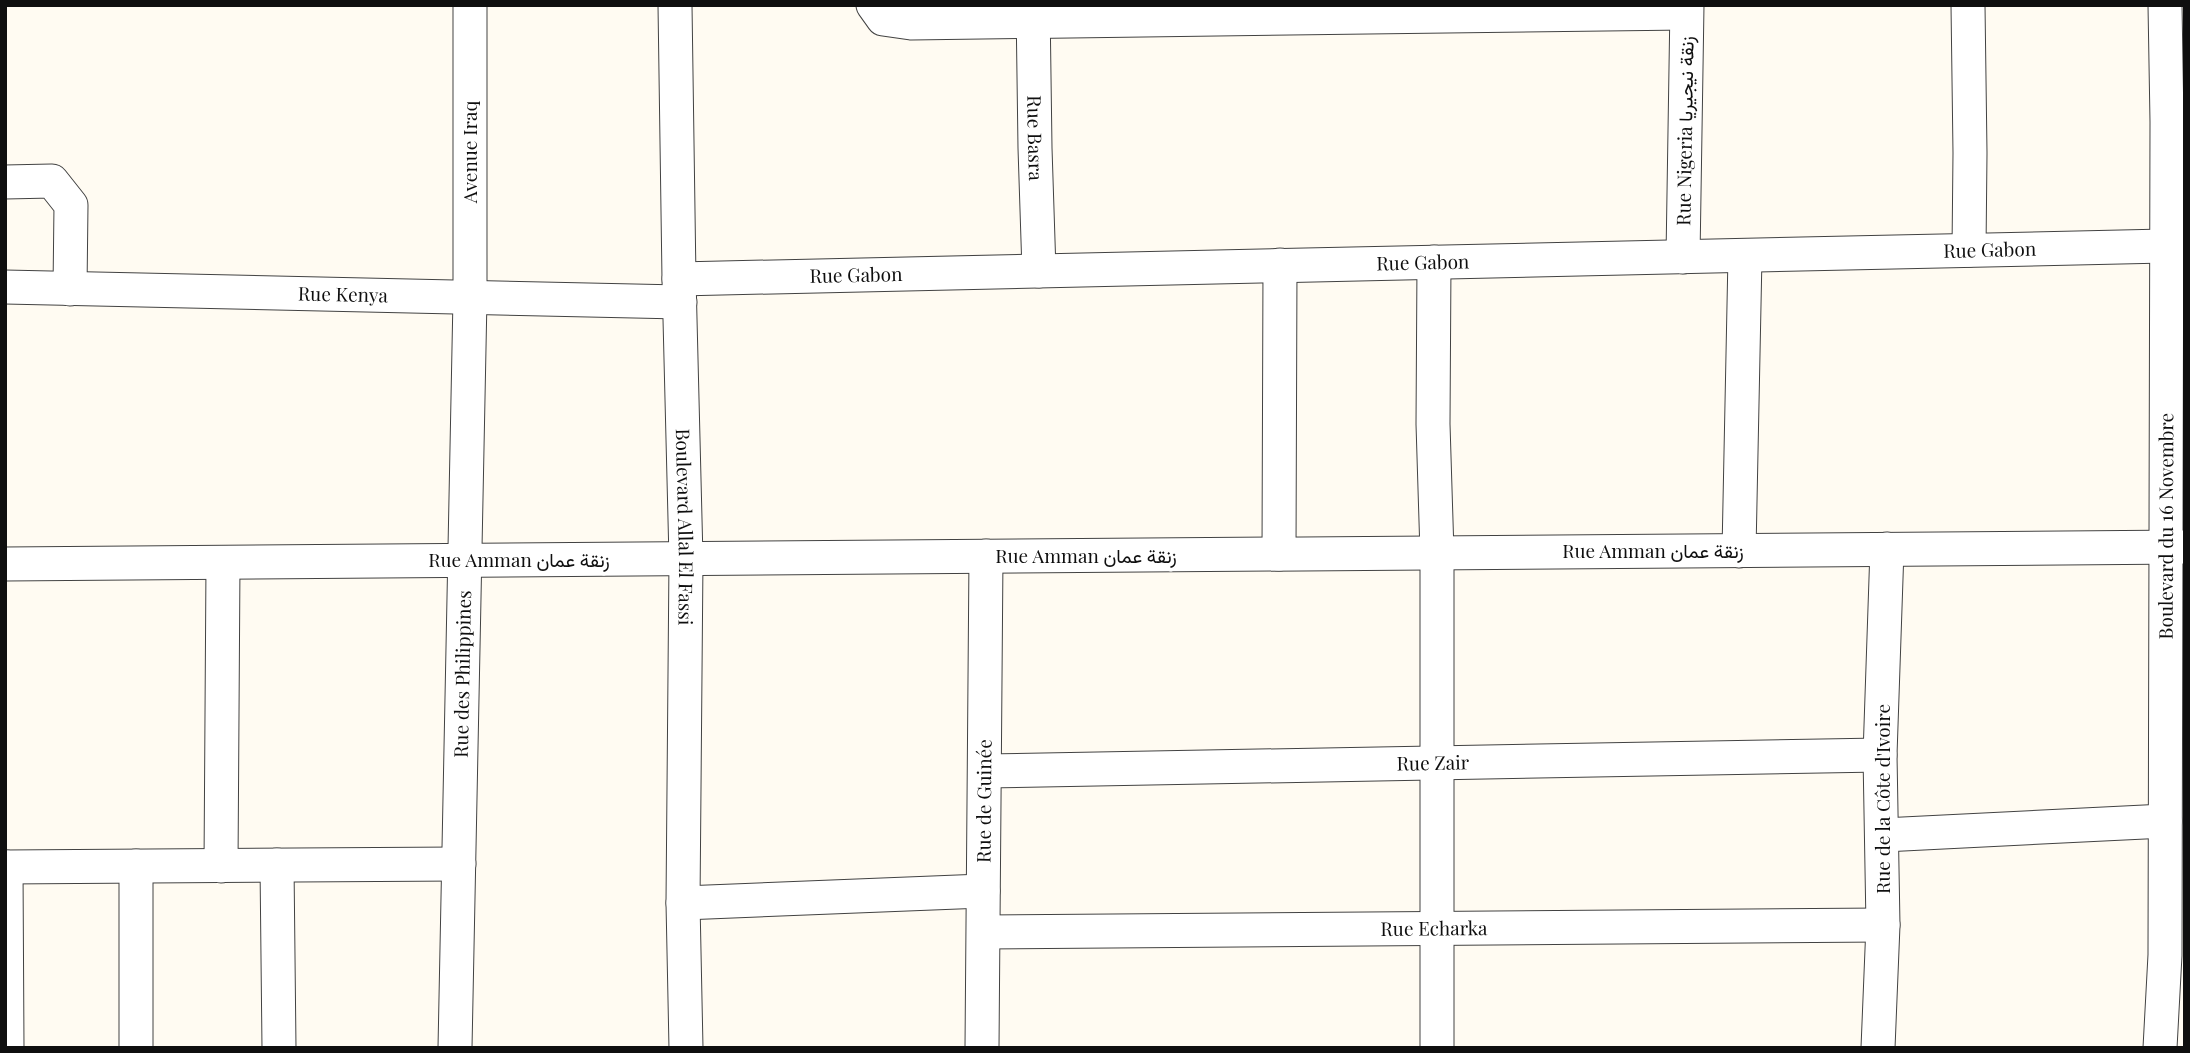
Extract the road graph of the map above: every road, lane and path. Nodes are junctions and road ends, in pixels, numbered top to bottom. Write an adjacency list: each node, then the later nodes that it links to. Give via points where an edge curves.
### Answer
1 (470, 5): 21 (street, Avenue Iraq)
2 (675, 5): 20 (street, Boulevard Allal El Fassi)
3 (873, 5): 7 (street, via 883,19 911,23)
4 (2165, 5): 10 (street, Boulevard du 16 Novembre)
5 (1686, 9): 6 (street); 13 (street, Rue Nigeria زنقة نيجيريا)
6 (1508, 10): 7 (street)
7 (1033, 13): 16 (street, Rue Basra)
8 (1968, 20): 11 (street)
9 (5, 182): 19 (street, via 52,181 71,205)
10 (2165, 246): 11 (street, Rue Gabon); 17 (street, Boulevard du 16 Novembre)
11 (1969, 250): 12 (street, Rue Gabon)
12 (1745, 256): 13 (street, Rue Gabon); 24 (street)
13 (1683, 257): 14 (street, Rue Gabon)
14 (1434, 262): 15 (street, Rue Gabon); 25 (street)
15 (1280, 265): 16 (street, Rue Gabon); 26 (street)
16 (1040, 271): 20 (street, Rue Gabon)
17 (2175, 284): 22 (street, Boulevard du 16 Novembre)
18 (5, 287): 19 (street, Rue Kenya)
19 (70, 289): 21 (street, Rue Kenya)
20 (679, 290): 21 (street, Rue Kenya); 28 (street, Boulevard Allal El Fassi)
21 (470, 298): 29 (street, Rue des Philippines)
22 (2176, 547): 23 (street, Rue Amman زنقة عمان); 32 (street, Boulevard du 16 Novembre)
23 (1887, 550): 24 (street, Rue Amman زنقة عمان); 33 (street, Rue de la Côte d'Ivoire)
24 (1739, 551): 25 (street, Rue Amman زنقة عمان)
25 (1437, 553): 26 (street, Rue Amman زنقة عمان); 34 (street)
26 (1279, 554): 27 (street, Rue Amman زنقة عمان)
27 (986, 556): 28 (street, Rue Amman زنقة عمان); 35 (street, Rue de Guinée)
28 (686, 559): 29 (street, Rue Amman زنقة عمان); 44 (street, Boulevard Allal El Fassi)
29 (465, 560): 30 (street, Rue Amman زنقة عمان); 38 (street, Rue des Philippines)
30 (223, 562): 31 (street, Rue Amman زنقة عمان); 41 (street)
31 (5, 564)
32 (2175, 735): 36 (street, Boulevard du 16 Novembre)
33 (1880, 755): 34 (street, Rue Zair); 37 (street, Rue de la Côte d'Ivoire)
34 (1437, 763): 35 (street, Rue Zair); 46 (street)
35 (985, 771): 43 (street, Rue de Guinée)
36 (2165, 821): 37 (street); 56 (street, Boulevard du 16 Novembre)
37 (1883, 835): 45 (street, Rue de la Côte d'Ivoire)
38 (459, 864): 39 (street); 51 (street, Rue des Philippines)
39 (277, 865): 41 (street); 50 (street)
40 (136, 866): 41 (street); 42 (street); 49 (street)
41 (221, 866)
42 (6, 867): 48 (street)
43 (983, 891): 44 (street); 47 (street, Rue de Guinée)
44 (683, 903): 52 (street, Boulevard Allal El Fassi)
45 (1884, 925): 46 (street, Rue Echarka); 55 (street, Rue de la Côte d'Ivoire)
46 (1437, 929): 47 (street, Rue Echarka); 54 (street)
47 (984, 932): 53 (street, Rue de Guinée)
48 (7, 1048)
49 (136, 1048)
50 (279, 1048)
51 (455, 1048)
52 (686, 1048)
53 (982, 1048)
54 (1437, 1048)
55 (1878, 1048)
56 (2160, 1048)

